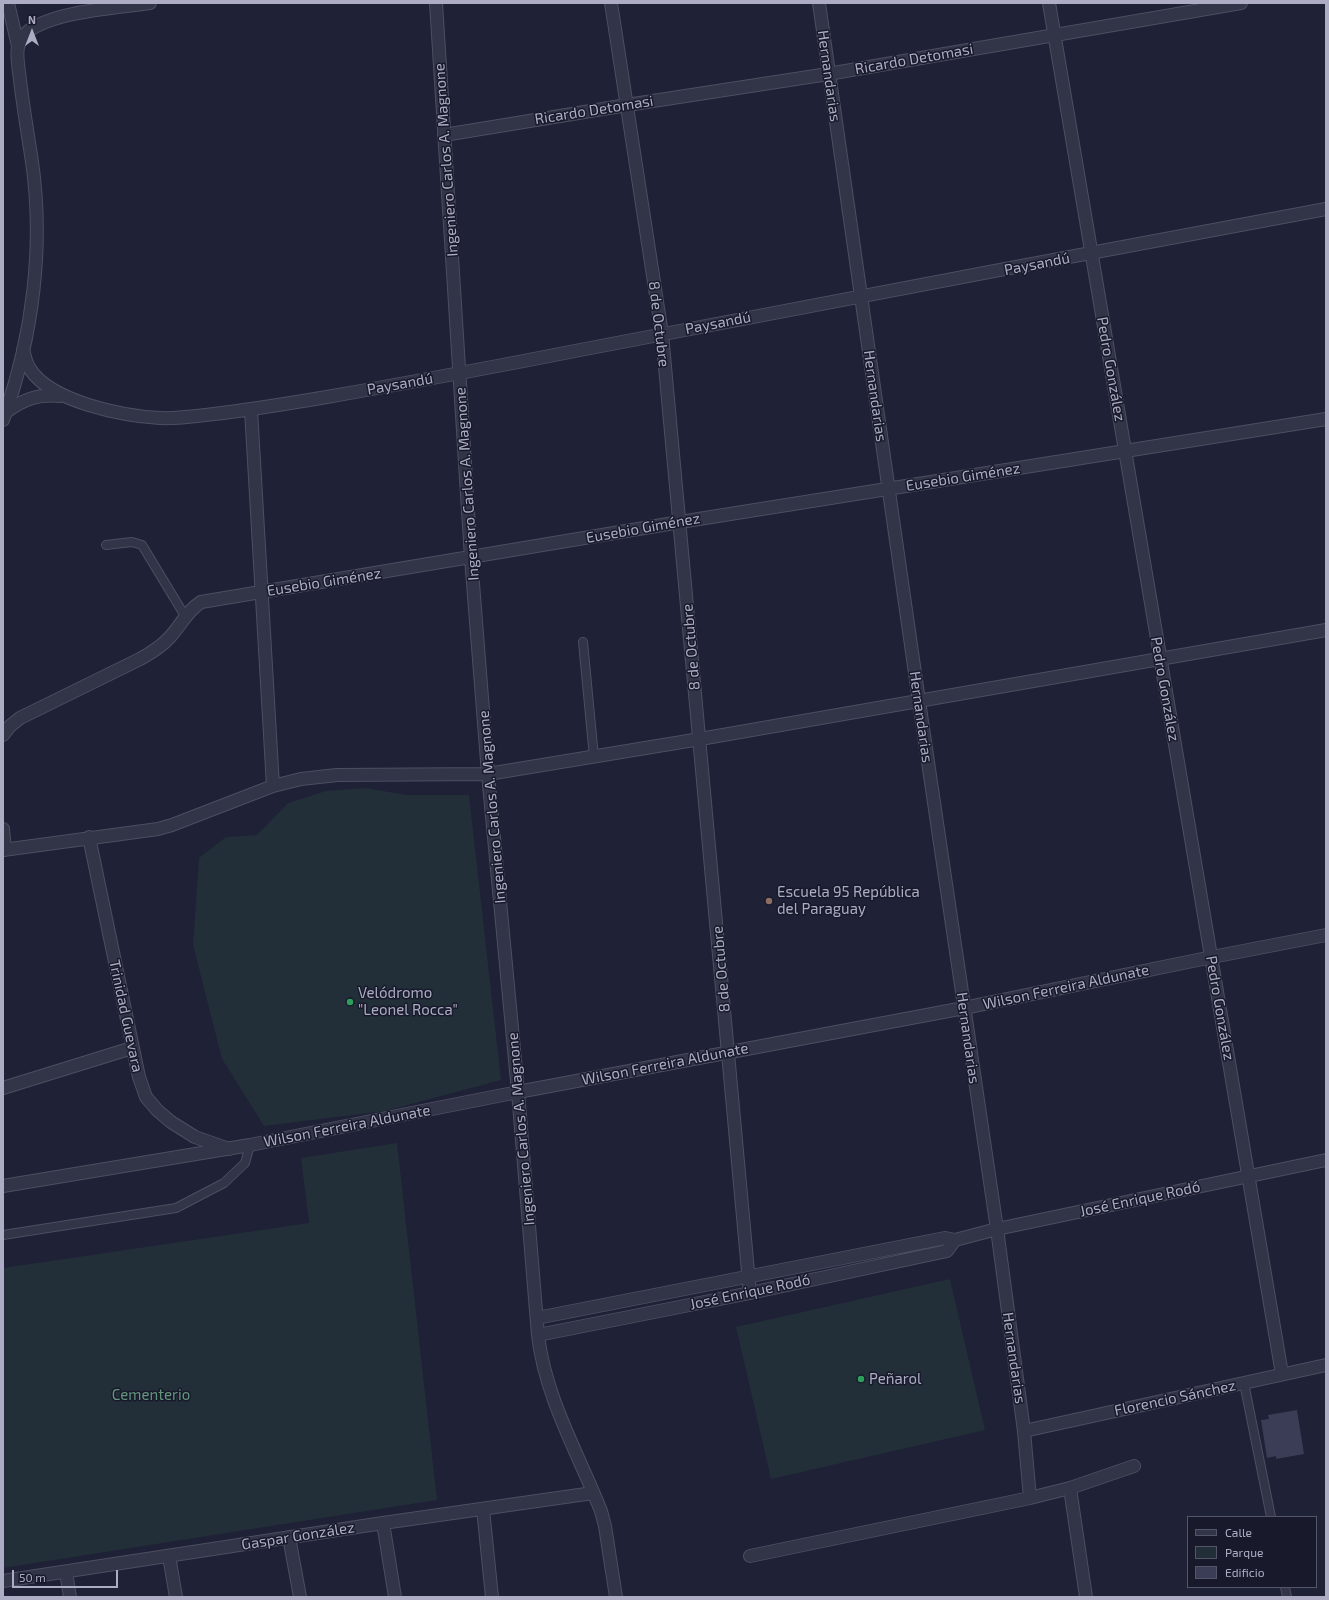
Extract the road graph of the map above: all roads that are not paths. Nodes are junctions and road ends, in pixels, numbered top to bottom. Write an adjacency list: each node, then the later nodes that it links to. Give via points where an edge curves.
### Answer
1 (8, 3): 9 (street)
2 (150, 3): 9 (street, via 55,18 37,25 25,35)
3 (436, 3): 12 (street, Ingeniero Carlos A. Magnone)
4 (611, 3): 11 (street, 8 de Octubre)
5 (819, 3): 10 (street, Hernandarias)
6 (1049, 3): 8 (street, Pedro González)
7 (1241, 3): 8 (street, Ricardo Detomasi)
8 (1054, 34): 10 (street, Ricardo Detomasi); 14 (street, Pedro González)
9 (18, 46): 17 (street, via 18,67 37,210 36,265 29,326)
10 (828, 74): 11 (street, Ricardo Detomasi); 15 (street, Hernandarias)
11 (627, 105): 12 (street, Ricardo Detomasi); 16 (street, 8 de Octubre)
12 (444, 135): 18 (street, Ingeniero Carlos A. Magnone)
13 (1326, 209): 14 (street, Paysandú)
14 (1091, 253): 15 (street, Paysandú); 23 (street, Pedro González)
15 (861, 297): 16 (street, Paysandú); 24 (street, Hernandarias)
16 (662, 334): 18 (street, Paysandú); 25 (street, 8 de Octubre)
17 (23, 350): 19 (street, Paysandú, via 30,369 48,387); 21 (street, via 14,390)
18 (460, 374): 20 (street, Paysandú); 27 (street, Ingeniero Carlos A. Magnone)
19 (63, 396): 20 (street, Paysandú, via 93,406 159,418 183,418); 21 (street, Paysandú, via 46,394 30,398 18,403)
20 (251, 410): 28 (street)
21 (4, 416)
22 (1326, 419): 23 (street, Eusebio Giménez)
23 (1125, 450): 24 (street, Eusebio Giménez); 32 (street, Pedro González)
24 (889, 489): 25 (street, Eusebio Giménez); 33 (street, Hernandarias)
25 (680, 522): 27 (street, Eusebio Giménez); 35 (street, 8 de Octubre)
26 (106, 546): 29 (lane, via 132,542 142,545)
27 (471, 558): 28 (street, Eusebio Giménez); 37 (street, Ingeniero Carlos A. Magnone)
28 (261, 592): 29 (street, Eusebio Giménez, via 201,602); 38 (street)
29 (185, 616): 34 (street, Eusebio Giménez, via 156,649 20,718)
30 (1326, 630): 32 (street)
31 (583, 642): 36 (lane)
32 (1160, 659): 33 (street); 43 (street, Pedro González)
33 (919, 701): 35 (street); 44 (street, Hernandarias)
34 (3, 735)
35 (700, 739): 36 (street); 46 (street, 8 de Octubre)
36 (594, 756): 37 (street)
37 (488, 774): 38 (street, via 322,776); 48 (street, Ingeniero Carlos A. Magnone)
38 (273, 786): 40 (street, via 172,825 142,832)
39 (3, 829): 41 (street)
40 (89, 837): 41 (street); 45 (street, Trinidad Guevara)
41 (4, 850)
42 (1326, 935): 43 (street, Wilson Ferreira Aldunate)
43 (1212, 957): 44 (street, Wilson Ferreira Aldunate); 52 (street, Pedro González)
44 (964, 1008): 46 (street, Wilson Ferreira Aldunate); 54 (street, Hernandarias)
45 (132, 1048): 47 (street); 50 (street, Trinidad Guevara, via 146,1097 157,1110 195,1137)
46 (728, 1052): 48 (street, Wilson Ferreira Aldunate); 57 (street, 8 de Octubre)
47 (3, 1088)
48 (518, 1092): 49 (street, Wilson Ferreira Aldunate); 59 (street, Ingeniero Carlos A. Magnone)
49 (250, 1145): 50 (street, Wilson Ferreira Aldunate); 55 (lane, via 245,1163 224,1183 176,1208)
50 (229, 1149): 53 (street, Wilson Ferreira Aldunate)
51 (1326, 1160): 52 (street, José Enrique Rodó)
52 (1249, 1176): 54 (street, José Enrique Rodó); 62 (street, Pedro González)
53 (3, 1186)
54 (997, 1230): 56 (street, José Enrique Rodó); 64 (street, Hernandarias)
55 (3, 1235)
56 (955, 1240): 57 (street, José Enrique Rodó, via 945,1238); 58 (street, José Enrique Rodó, via 947,1251)
57 (748, 1276): 58 (street, 8 de Octubre); 59 (street, José Enrique Rodó)
58 (750, 1293): 60 (street, José Enrique Rodó)
59 (536, 1318): 60 (street, Ingeniero Carlos A. Magnone)
60 (538, 1334): 67 (street, Ingeniero Carlos A. Magnone, via 547,1382)
61 (1326, 1365): 62 (street, Florencio Sánchez)
62 (1282, 1374): 63 (street, Florencio Sánchez)
63 (1244, 1383): 64 (street, Florencio Sánchez); 70 (lane)
64 (1024, 1431): 68 (street, Hernandarias)
65 (1134, 1466): 66 (street)
66 (1070, 1488): 68 (street); 83 (street)
67 (593, 1493): 69 (street, Gaspar González); 82 (street, Ingeniero Carlos A. Magnone, via 605,1526)
68 (1030, 1498): 74 (street)
69 (483, 1509): 71 (street, Gaspar González); 81 (street)
70 (1270, 1516)
71 (383, 1523): 72 (street, Gaspar González); 80 (street)
72 (288, 1537): 73 (street, Gaspar González); 79 (street)
73 (169, 1556): 75 (street, Gaspar González); 78 (street)
74 (750, 1556)
75 (66, 1572): 76 (street, Gaspar González); 77 (street)
76 (3, 1581)
77 (70, 1597)
78 (176, 1597)
79 (300, 1597)
80 (395, 1597)
81 (492, 1597)
82 (616, 1597)
83 (1086, 1597)

